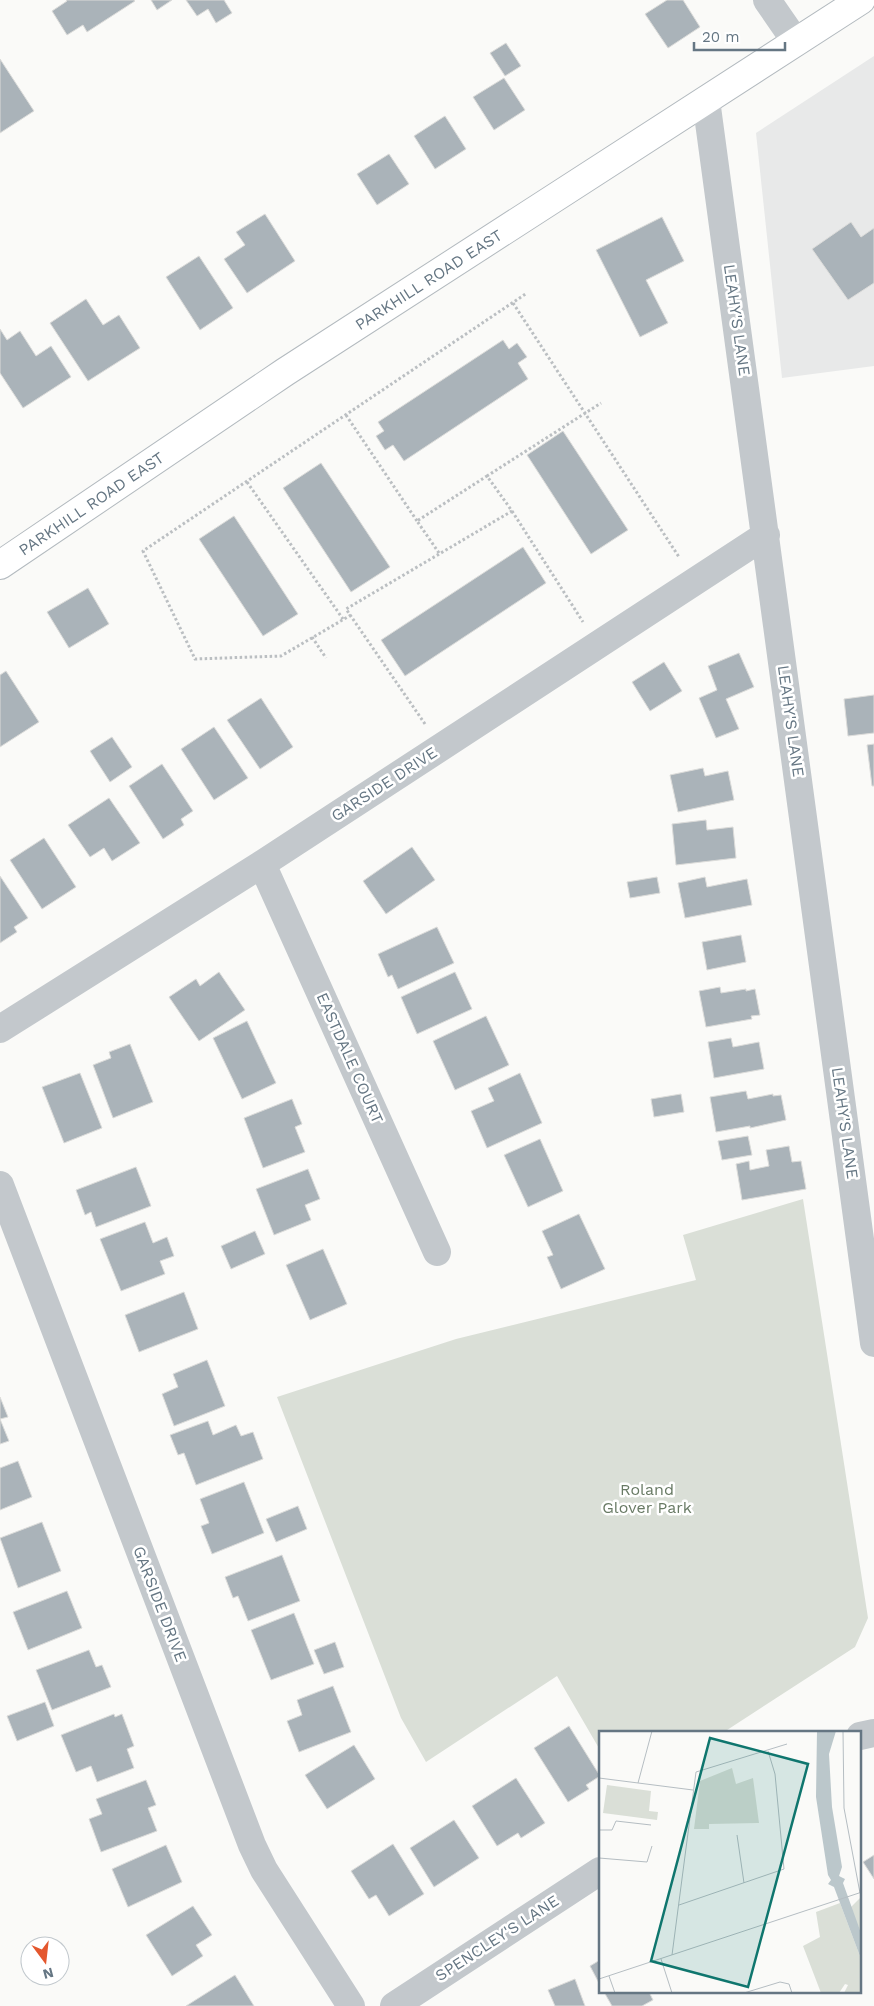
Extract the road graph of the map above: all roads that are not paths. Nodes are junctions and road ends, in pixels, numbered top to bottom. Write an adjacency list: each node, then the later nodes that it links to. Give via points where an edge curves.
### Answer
1 (767, 0): 3 (street)
2 (862, 0): 3 (main road, PARKHILL ROAD EAST)
3 (796, 42): 4 (main road, PARKHILL ROAD EAST)
4 (706, 100): 5 (street, LEAHY'S LANE); 6 (main road, PARKHILL ROAD EAST, via 285,372)
5 (766, 535): 7 (street, GARSIDE DRIVE); 11 (street, LEAHY'S LANE)
6 (0, 565)
7 (262, 864): 8 (street, GARSIDE DRIVE); 10 (street, EASTDALE COURT)
8 (0, 1029)
9 (0, 1186): 13 (street, GARSIDE DRIVE, via 252,1845 264,1870)
10 (437, 1252)
11 (874, 1343)
12 (599, 1871): 14 (street, SPENCLEY'S LANE)
13 (351, 2006)
14 (394, 2006)

